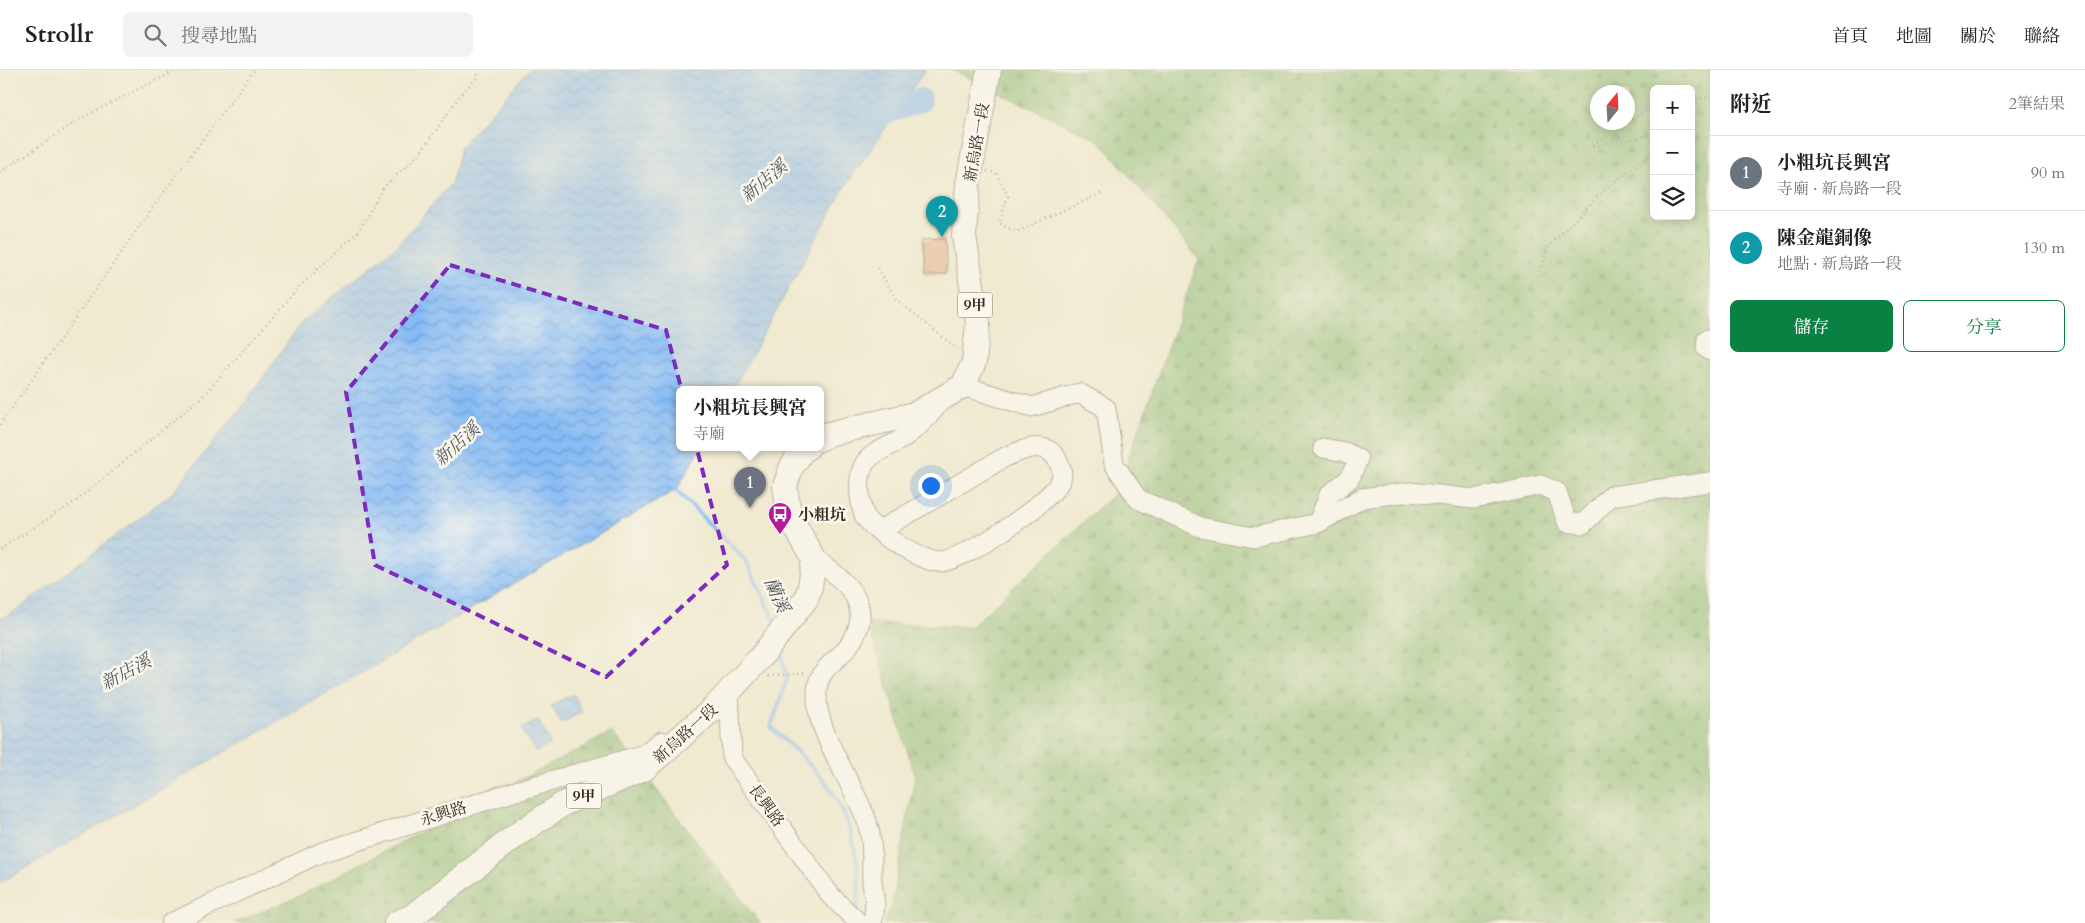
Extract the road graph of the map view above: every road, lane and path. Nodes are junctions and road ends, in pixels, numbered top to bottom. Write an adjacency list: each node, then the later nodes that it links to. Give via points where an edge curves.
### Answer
1 (177, 70): 15 (path, via 85,116)
2 (254, 70): 22 (path)
3 (479, 70): 29 (path, via 477,78 461,94 420,152 383,188 358,232 300,286 202,397 76,501)
4 (989, 70): 14 (main road, 新烏路一段 / 9甲)
5 (1710, 97): 6 (path)
6 (1695, 99)
7 (1650, 108): 8 (path)
8 (1635, 117)
9 (1615, 130): 11 (path, via 1591,146)
10 (1695, 135): 12 (path)
11 (1650, 136)
12 (1710, 141)
13 (1650, 154): 18 (path, via 1602,192 1549,246)
14 (972, 166): 16 (path, via 996,173 1008,196 999,223 1016,232); 19 (main road, 新烏路一段 / 9甲, via 964,236 978,323)
15 (0, 172)
16 (1104, 192)
17 (878, 268): 19 (path, via 896,300)
18 (1538, 276)
19 (974, 362): 20 (main road, 新烏路一段 / 9甲)
20 (963, 386): 21 (main road); 27 (street, via 1032,407 1078,393 1106,408 1114,464 1138,500 1200,527 1254,536)
21 (942, 400): 23 (main road, via 915,414); 28 (street, via 927,419 866,462 860,481 864,517)
22 (0, 425)
23 (824, 437)
24 (1323, 448): 27 (street, via 1345,452 1358,459 1350,478 1329,495)
25 (802, 451): 30 (main road, via 785,486 789,515)
26 (1710, 482): 27 (street, via 1610,496 1582,524 1567,522 1557,492 1541,485 1474,499 1410,492 1362,498)
27 (1318, 523)
28 (879, 531): 28 (street, via 929,559 949,561 969,553 1044,502 1056,490 1062,471 1056,457 1048,450 1035,446 1027,448 1005,457)
29 (0, 549)
30 (814, 559): 31 (main road, 新烏路一段 / 9甲, via 806,599); 37 (street, via 852,589 860,614 858,633 825,668 818,684 818,698 829,743 867,822 873,852 876,911)
31 (763, 666): 32 (path); 33 (main road, 新烏路一段 / 9甲)
32 (807, 673)
33 (722, 699): 34 (street, 永興路, via 687,717 642,755 516,790 320,853); 35 (main road, 新烏路一段 / 9甲, via 644,769 563,804 518,834 410,917); 36 (street, 長興路, via 732,758 831,896)
34 (170, 923)
35 (396, 923)
36 (859, 923)
37 (872, 923)

